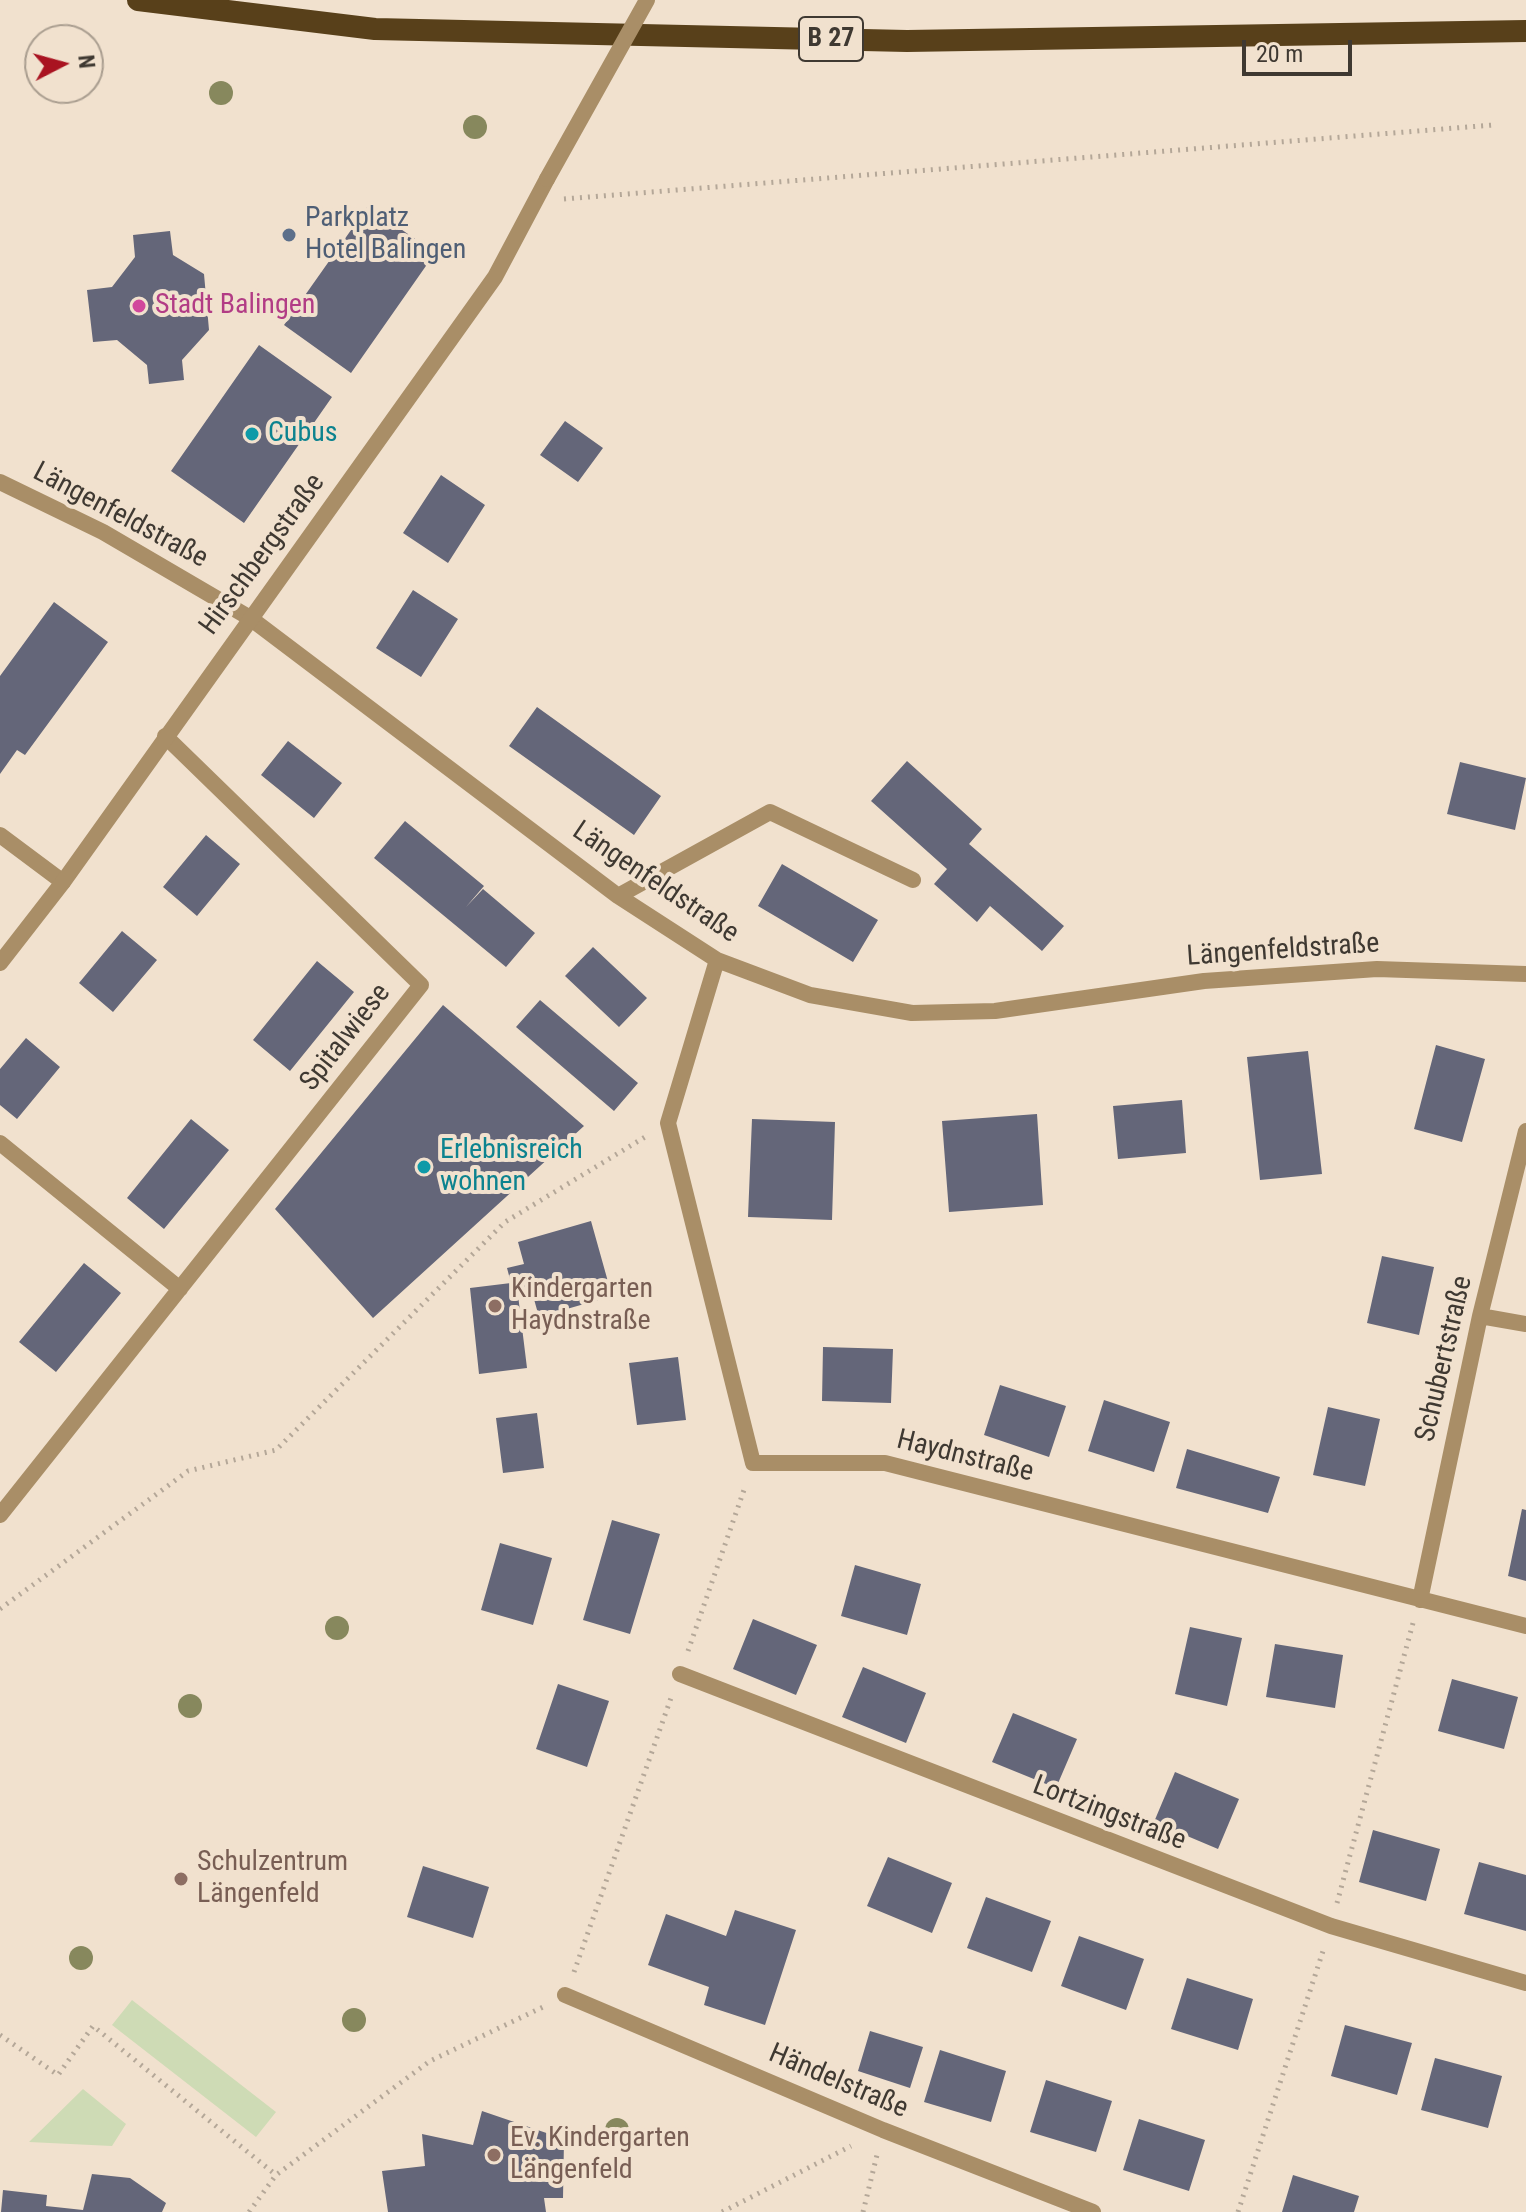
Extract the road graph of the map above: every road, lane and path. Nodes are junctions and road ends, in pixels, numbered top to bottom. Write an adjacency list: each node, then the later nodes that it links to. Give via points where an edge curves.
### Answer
1 (138, 0): 3 (highway, B 27, via 375,29 907,41)
2 (647, 0): 5 (street, Hirschbergstraße, bridge)
3 (1526, 31)
4 (1493, 125): 5 (path)
5 (535, 201): 7 (street, Hirschbergstraße, via 495,277)
6 (0, 482): 7 (street, Längenfeldstraße, via 103,532)
7 (250, 618): 8 (street, Hirschbergstraße); 12 (street, Längenfeldstraße)
8 (165, 736): 11 (street, Hirschbergstraße); 19 (street, Spitalwiese, via 421,985)
9 (0, 835): 11 (street)
10 (913, 880): 12 (street, via 770,812)
11 (63, 882): 14 (street, Hirschbergstraße)
12 (618, 896): 13 (street, Längenfeldstraße)
13 (717, 960): 15 (street, Längenfeldstraße, via 810,995 912,1013 995,1011 1204,981 1377,969); 16 (street)
14 (0, 963)
15 (1526, 974)
16 (668, 1123): 22 (street); 25 (path, via 505,1222 276,1450 188,1471)
17 (1526, 1131): 20 (street, Schubertstraße)
18 (0, 1143): 19 (street)
19 (180, 1289): 23 (street, Spitalwiese)
20 (1480, 1316): 21 (street); 24 (street, Schubertstraße)
21 (1526, 1324)
22 (753, 1463): 24 (street, Haydnstraße, via 885,1463); 27 (path)
23 (0, 1515)
24 (1420, 1600): 26 (street, Haydnstraße)
25 (0, 1609)
26 (1526, 1626)
27 (680, 1674): 28 (street, Lortzingstraße, via 1331,1926); 29 (path)
28 (1526, 1983)
29 (565, 1995): 32 (street, Händelstraße)
30 (514, 2021): 33 (path, via 430,2061)
31 (0, 2035): 33 (path, via 58,2075 93,2026)
32 (883, 2130): 35 (path); 36 (path); 37 (street, Händelstraße)
33 (276, 2175): 34 (path)
34 (249, 2212)
35 (722, 2212)
36 (863, 2212)
37 (1093, 2212)

